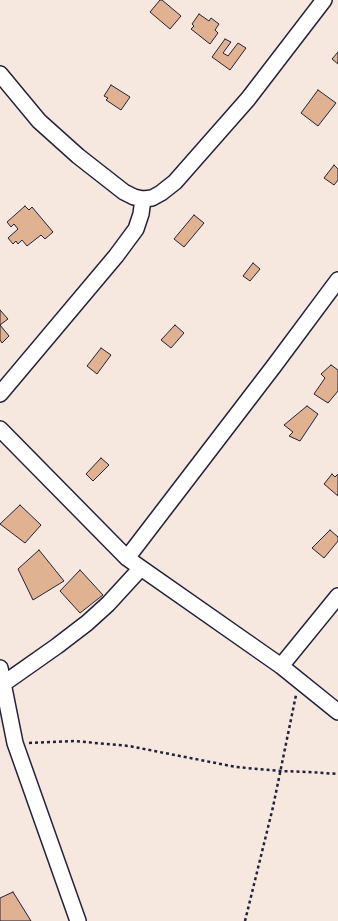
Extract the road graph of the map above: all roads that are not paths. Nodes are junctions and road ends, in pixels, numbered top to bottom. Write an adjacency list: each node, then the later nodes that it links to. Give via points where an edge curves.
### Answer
1 (324, 0): 3 (street, via 248,99 175,182 152,198)
2 (3, 85): 3 (street, via 78,156 124,192)
3 (143, 199): 5 (street, via 142,214 136,229)
4 (338, 280): 7 (street)
5 (0, 394)
6 (0, 429): 7 (street)
7 (127, 558): 8 (street)
8 (140, 568): 10 (street); 12 (street, via 87,623)
9 (338, 596): 10 (street)
10 (281, 666): 13 (street)
11 (0, 668): 12 (street)
12 (3, 684): 14 (street, via 15,743)
13 (338, 712)
14 (78, 921)

